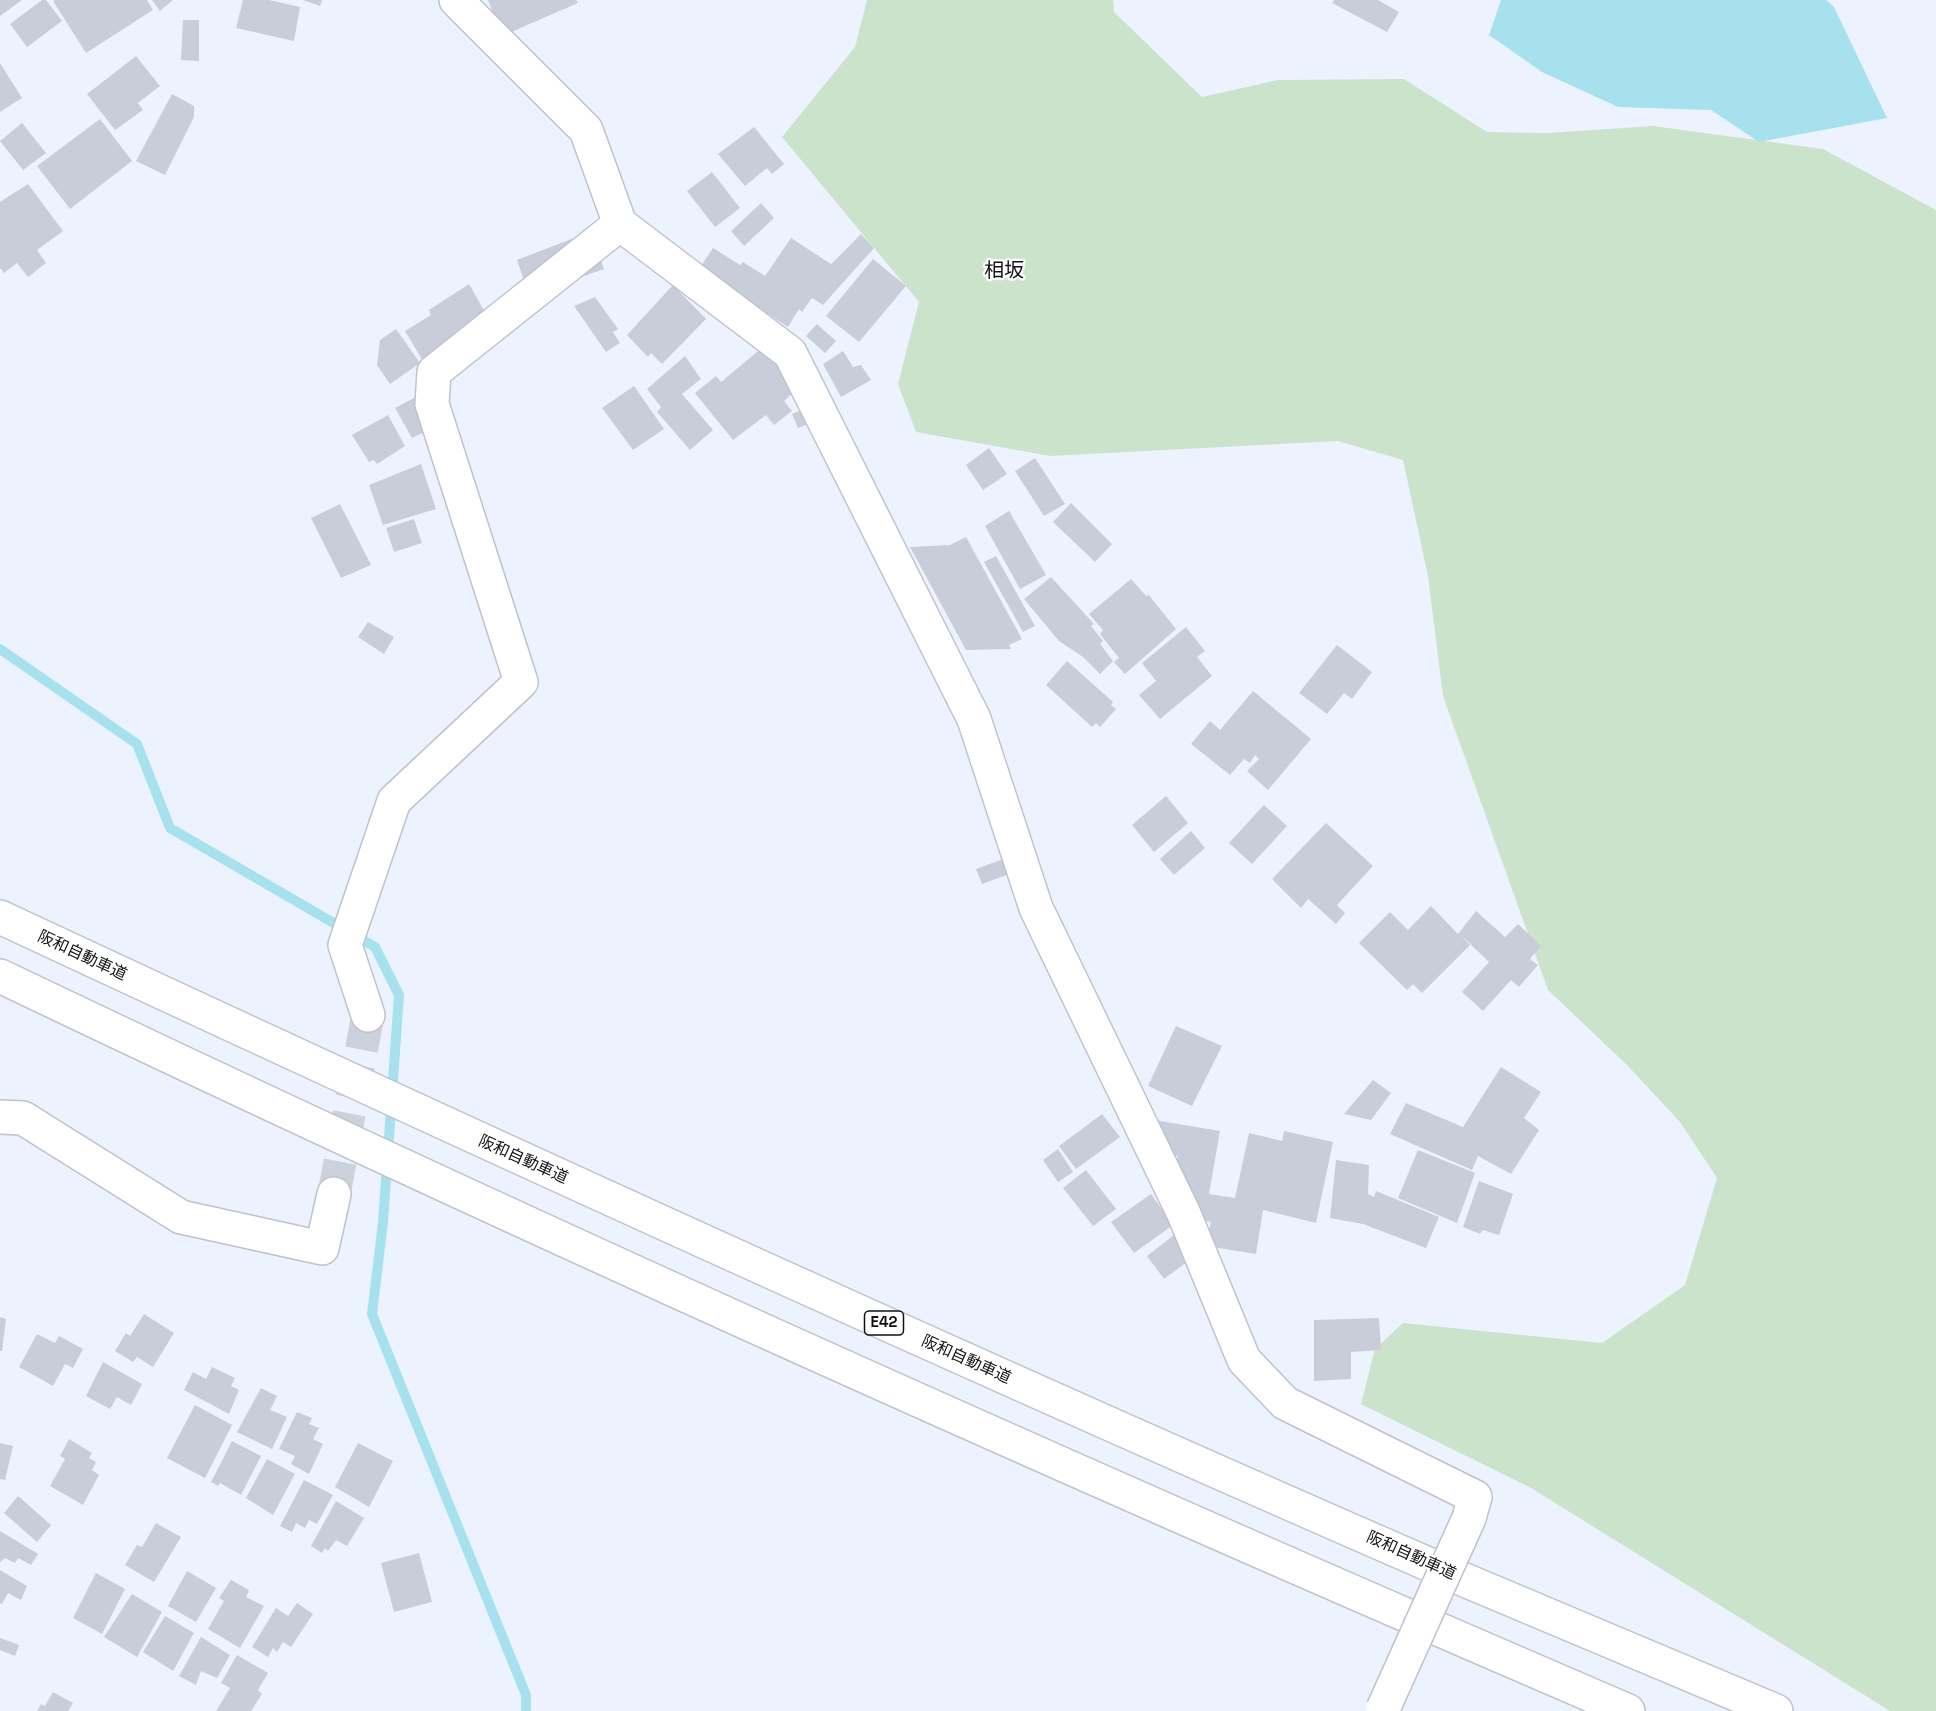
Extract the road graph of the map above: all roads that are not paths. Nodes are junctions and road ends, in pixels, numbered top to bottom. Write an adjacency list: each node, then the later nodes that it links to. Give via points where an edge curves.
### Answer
1 (456, 0): 2 (main road, via 586,130)
2 (620, 224): 5 (main road, via 434,372 432,404 521,682 394,801 345,945); 8 (main road, bridge, via 790,353 974,719 1036,908 1184,1214 1244,1360 1286,1403 1475,1497)
3 (0, 917): 10 (main road, 阪和自動車道 / E42, via 460,1132 980,1366 1466,1580)
4 (0, 976): 9 (main road, via 327,1132 913,1397)
5 (368, 1015)
6 (0, 1117): 7 (main road, via 23,1118 181,1217 322,1248)
7 (334, 1194)
8 (1383, 1710)
9 (1628, 1711)
10 (1776, 1711)

